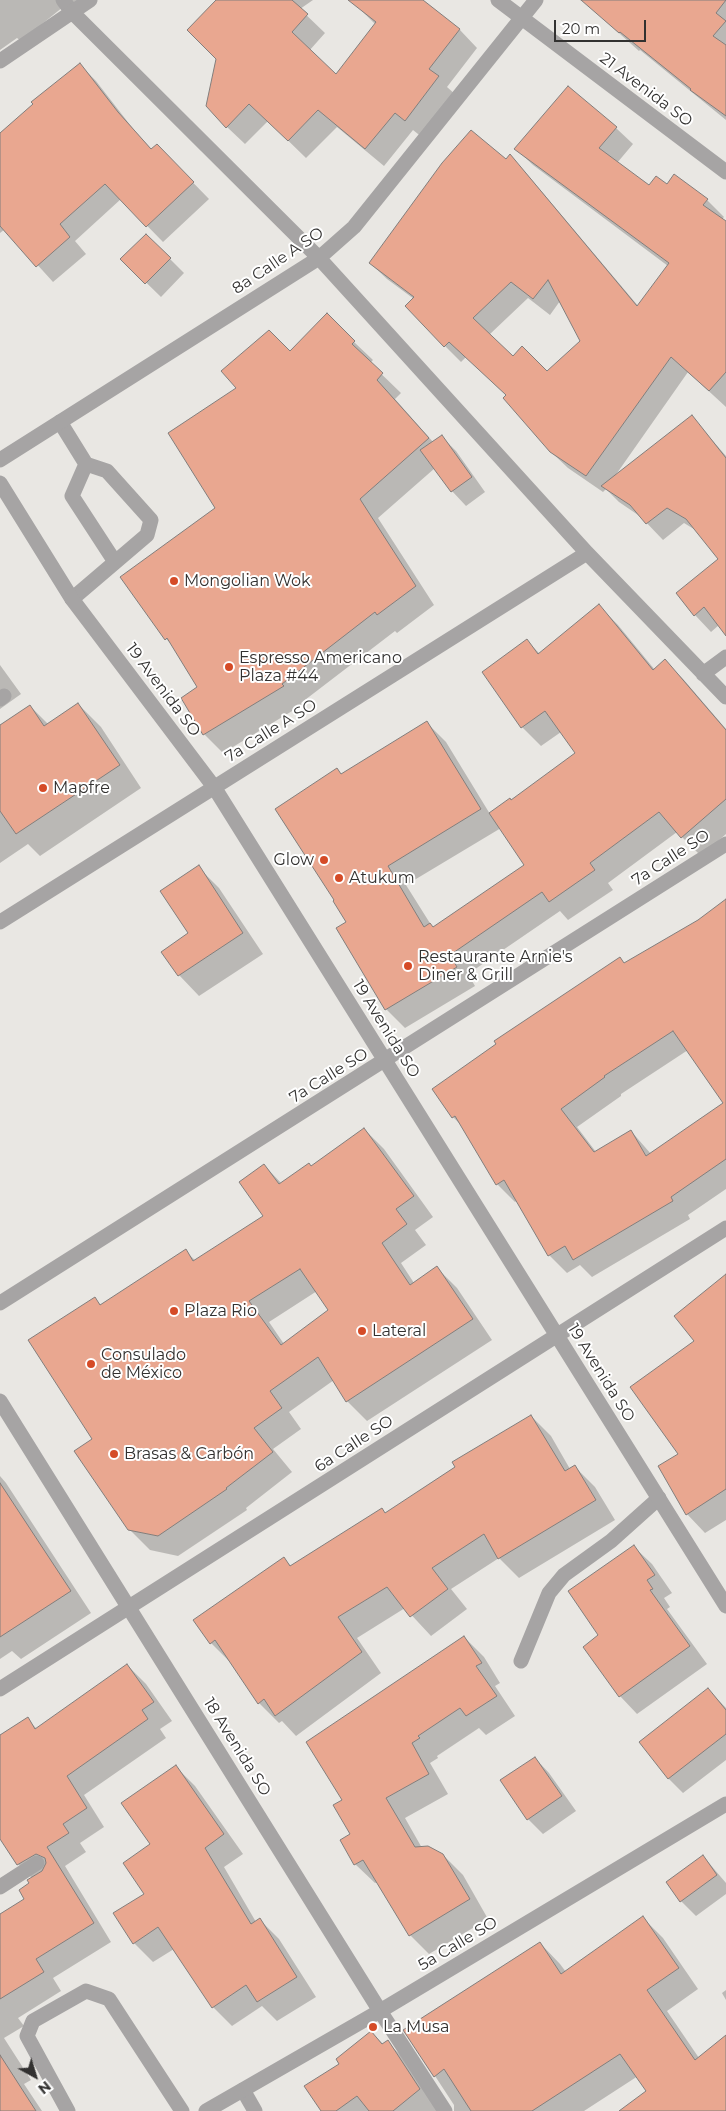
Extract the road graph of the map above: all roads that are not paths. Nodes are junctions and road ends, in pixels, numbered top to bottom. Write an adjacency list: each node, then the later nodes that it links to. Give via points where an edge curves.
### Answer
1 (62, 0): 5 (street)
2 (90, 0): 5 (street)
3 (498, 0): 6 (street, 21 Avenida SO)
4 (536, 0): 6 (street, 8a Calle A SO)
5 (72, 12): 7 (street); 9 (street)
6 (522, 18): 8 (street, 21 Avenida SO); 9 (street, 8a Calle A SO, via 354,227)
7 (0, 62)
8 (726, 172)
9 (319, 258): 10 (street, 8a Calle A SO); 14 (street)
10 (60, 422): 11 (street, 8a Calle A SO); 12 (street)
11 (0, 460)
12 (86, 464): 15 (street, via 72,496); 15 (street, via 107,472 151,520 147,535)
13 (0, 483): 16 (street, 19 Avenida SO)
14 (587, 552): 18 (street); 20 (street, 7a Calle A SO)
15 (115, 562): 16 (street)
16 (72, 599): 20 (street, 19 Avenida SO)
17 (726, 657): 18 (street)
18 (703, 674): 19 (street)
19 (726, 697)
20 (214, 787): 22 (street, 7a Calle A SO); 23 (street, 19 Avenida SO)
21 (726, 844): 23 (street, 7a Calle SO)
22 (0, 922)
23 (386, 1061): 25 (street, 7a Calle SO); 26 (street, 19 Avenida SO)
24 (726, 1228): 26 (street, 6a Calle SO)
25 (0, 1303)
26 (557, 1335): 28 (street, 19 Avenida SO); 30 (street, 6a Calle SO)
27 (0, 1401): 30 (street, 18 Avenida SO)
28 (659, 1498): 29 (street, 19 Avenida SO); 31 (street, via 611,1542 564,1576 549,1593)
29 (726, 1606)
30 (130, 1607): 32 (street, 6a Calle SO); 36 (street, 18 Avenida SO)
31 (521, 1661)
32 (0, 1689)
33 (726, 1804): 36 (street, 5a Calle SO)
34 (37, 1863): 35 (street)
35 (0, 1887)
36 (380, 2012): 37 (street, 5a Calle SO); 42 (street, 18 Avenida SO)
37 (243, 2090): 40 (street, 5a Calle SO); 41 (street)
38 (68, 2111): 39 (street, via 27,2036 33,2021 86,1991 109,1999)
39 (182, 2111)
40 (206, 2111)
41 (255, 2111)
42 (445, 2111)

